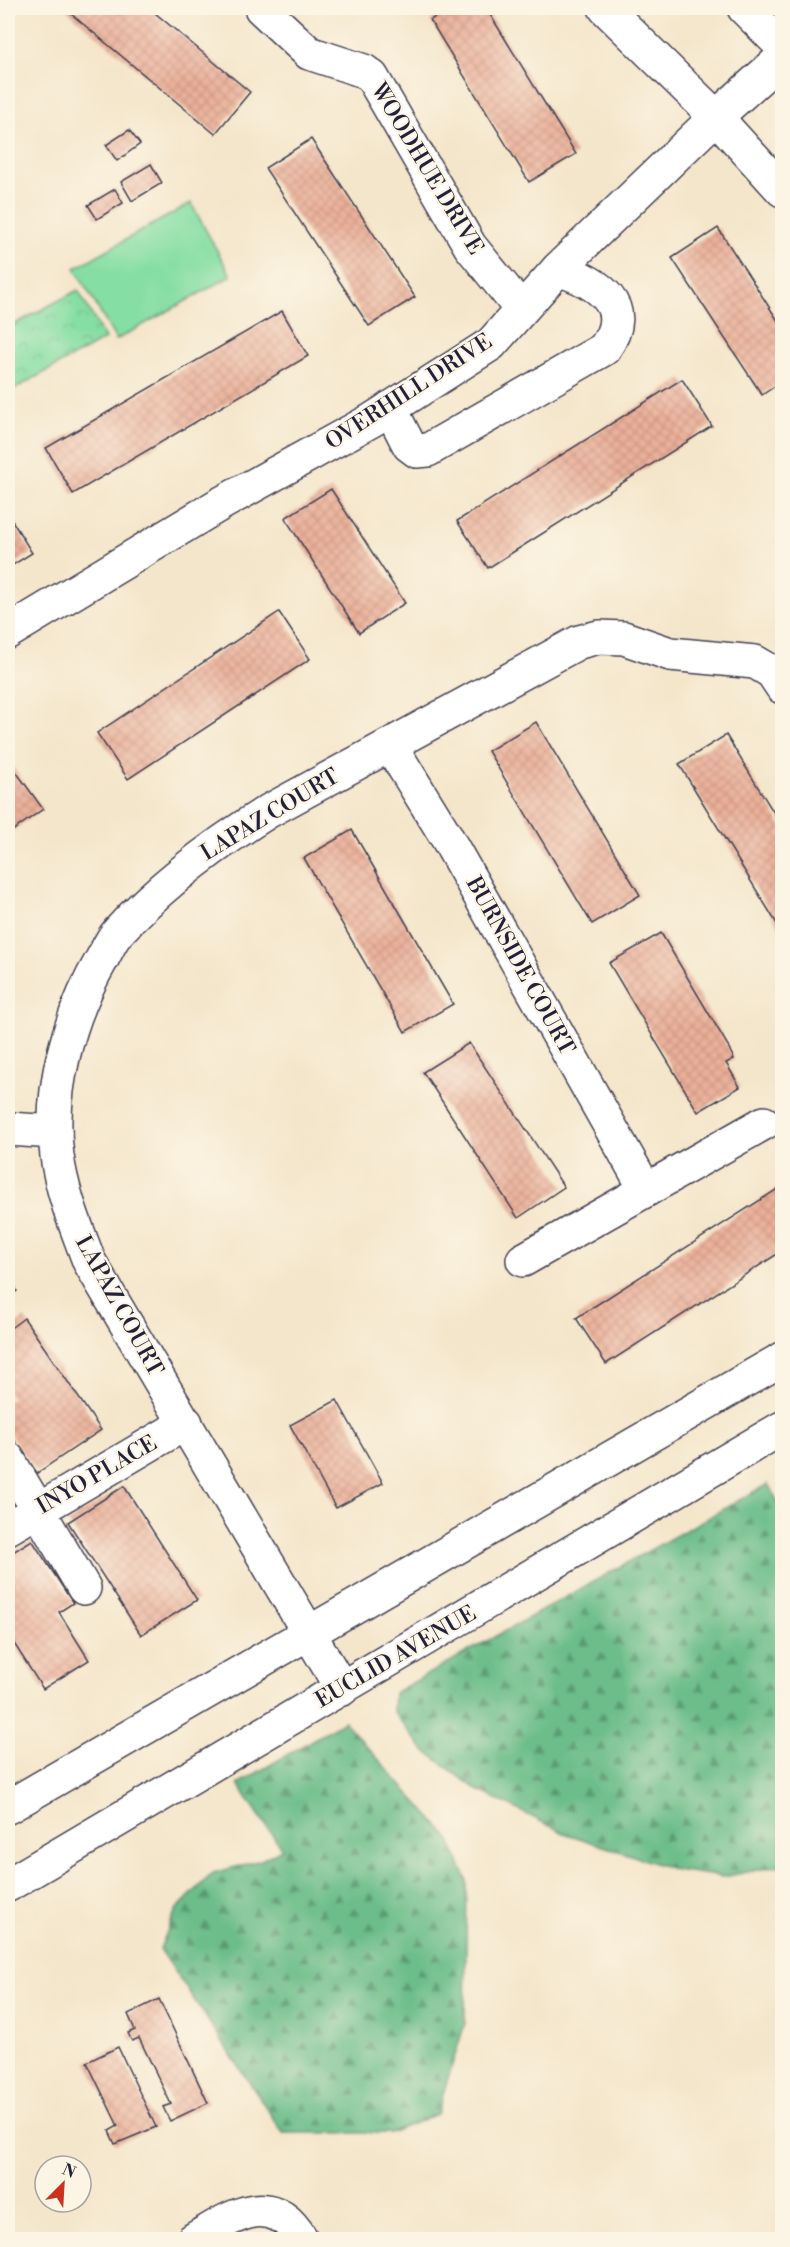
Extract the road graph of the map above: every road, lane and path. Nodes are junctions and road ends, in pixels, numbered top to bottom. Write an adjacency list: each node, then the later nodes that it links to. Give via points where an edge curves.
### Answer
1 (261, 8): 9 (street, WOODHUE DRIVE, via 309,53 372,77 470,246)
2 (605, 8): 6 (street)
3 (744, 8): 4 (street)
4 (783, 46)
5 (783, 58): 6 (street, OVERHILL DRIVE)
6 (716, 117): 7 (street); 8 (street, OVERHILL DRIVE)
7 (783, 190)
8 (558, 269): 9 (street, OVERHILL DRIVE); 10 (street, via 604,292 614,306 614,336 604,349 428,450 417,451 409,445)
9 (522, 309): 10 (street, OVERHILL DRIVE, via 491,344)
10 (390, 408): 11 (street, OVERHILL DRIVE, via 222,503)
11 (8, 632)
12 (783, 687): 13 (street, LAPAZ COURT, via 772,672 755,662 670,654 624,638 599,638 579,642)
13 (390, 745): 16 (street, LAPAZ COURT, via 220,842 165,885 117,934 90,981 70,1031 58,1083); 17 (street, BURNSIDE COURT, via 446,836)
14 (764, 1123): 17 (street)
15 (8, 1129): 16 (street)
16 (55, 1132): 20 (street, LAPAZ COURT, via 67,1205 89,1261)
17 (646, 1190): 18 (street)
18 (523, 1260)
19 (783, 1359): 26 (street)
20 (186, 1423): 23 (street, INYO PLACE); 26 (street, LAPAZ COURT)
21 (783, 1428): 27 (street, EUCLID AVENUE)
22 (8, 1459): 23 (street)
23 (38, 1510): 24 (street, INYO PLACE); 25 (street)
24 (8, 1528)
25 (84, 1588)
26 (309, 1633): 27 (street, LAPAZ COURT); 28 (street)
27 (342, 1689): 29 (street, EUCLID AVENUE)
28 (8, 1807)
29 (8, 1885)
30 (193, 2240): 31 (street, via 238,2214 260,2210 273,2211 284,2218)
31 (302, 2240)

